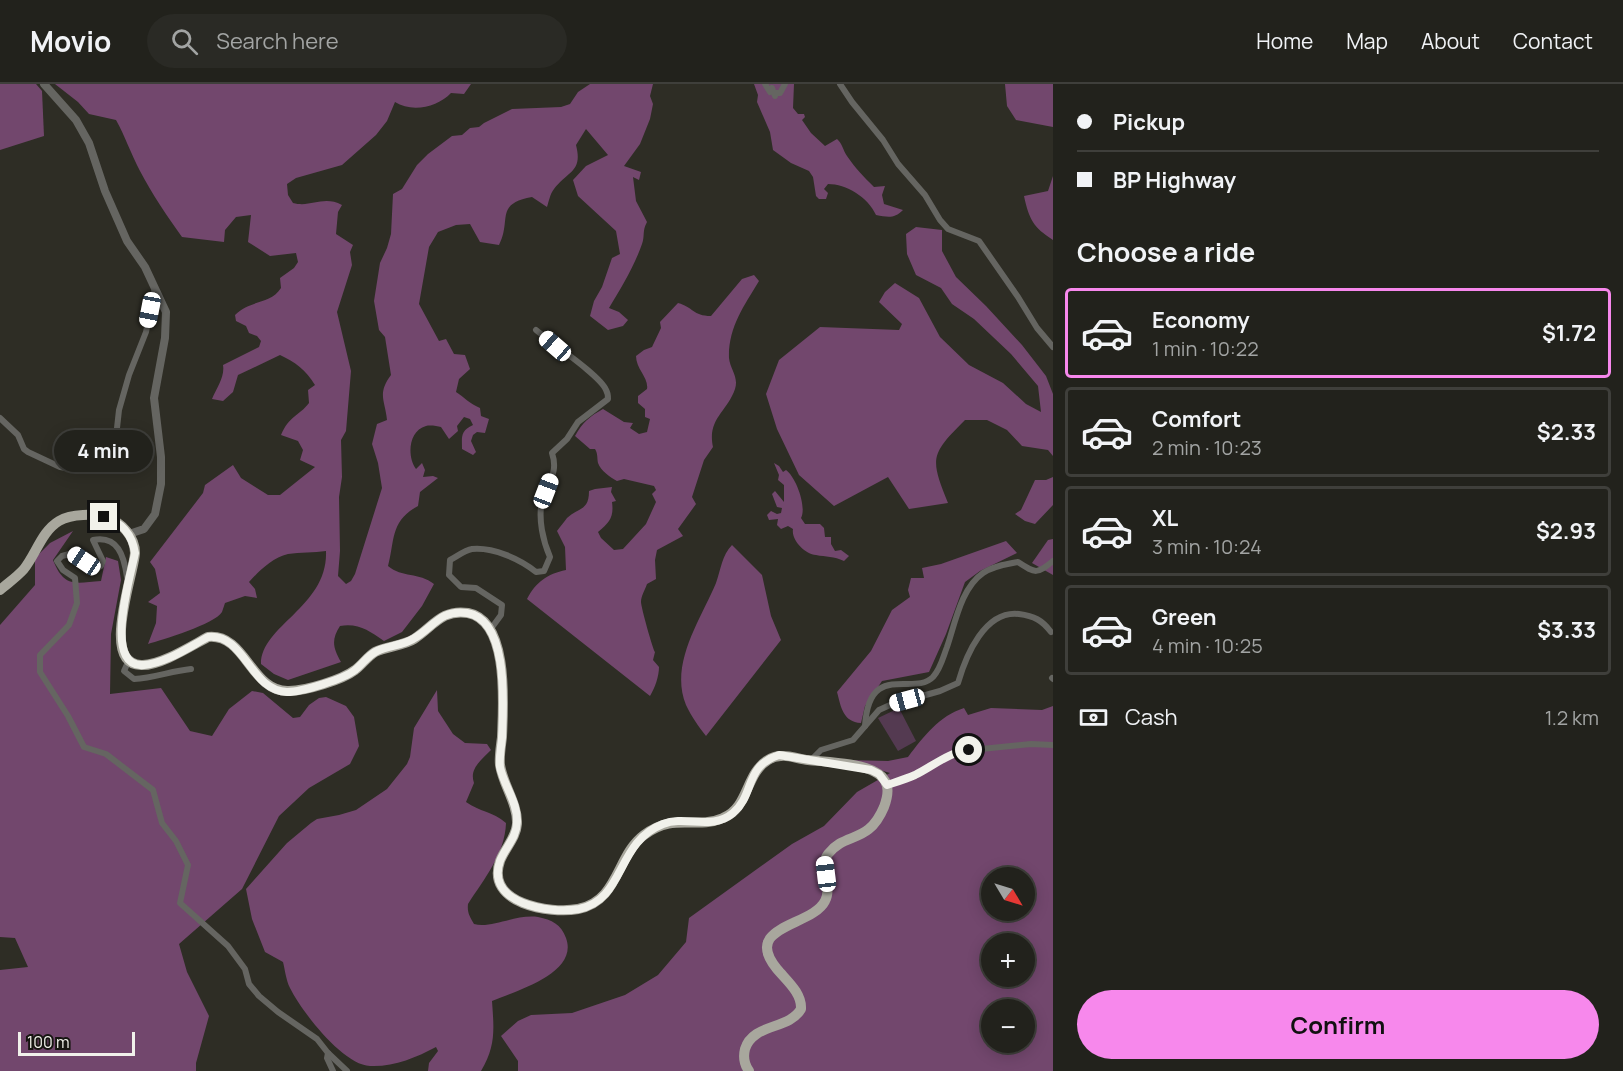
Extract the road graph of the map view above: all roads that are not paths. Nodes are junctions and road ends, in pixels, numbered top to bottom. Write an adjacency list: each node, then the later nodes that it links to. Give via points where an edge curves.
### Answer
1 (44, 84): 5 (street, via 76,120 89,142 122,231)
2 (765, 84): 3 (street, via 775,96)
3 (785, 84)
4 (840, 84): 7 (street, via 940,220 948,229 979,241)
5 (155, 288): 8 (street, via 146,332 119,411 119,460 112,465 94,462 78,470 60,467 27,452 18,435); 9 (street, via 166,312 154,398 161,484 155,514 144,529)
6 (536, 330): 13 (street, via 590,371 606,388 608,399 578,422 552,453 556,465 542,503 544,542 550,557 544,571 536,572 494,551 471,549 450,560 449,575 461,587 476,588 502,605 501,615)
7 (1053, 347)
8 (0, 418)
9 (129, 534): 11 (highway, via 135,553); 12 (highway, via 104,517 60,520 44,536 25,567)
10 (1053, 561): 17 (street, via 1040,571 1034,572 1018,562 982,573 963,600 939,668 931,679 889,684 878,690)
11 (129, 585): 15 (highway, via 120,633); 21 (street, via 125,562 116,544 102,538 93,540 103,561 96,569 73,553 57,561 75,578 77,603 69,625 40,655 40,672 84,747 106,754 153,790 162,823 188,865 180,903 228,946 259,996 317,1039)
12 (0, 590)
13 (490, 630): 15 (highway, via 474,615 450,614 434,621 412,640 376,652 350,674 286,692 268,685 229,642 215,636 152,663 141,665); 19 (highway, via 502,677 500,767 517,822 498,875 505,890 518,902 557,910 589,906 612,887 642,836 664,823 711,822 734,813 759,767 770,758 779,755)
14 (1051, 632): 17 (street, via 1044,622 1031,616 1002,615 991,622 964,661 958,683 879,710)
15 (129, 660): 16 (street, via 124,671 134,679)
16 (191, 669)
17 (865, 726): 19 (street, via 854,740 821,750)
18 (1053, 746): 20 (street, via 1031,744 962,751)
19 (811, 760): 20 (highway, via 871,770)
20 (887, 785): 24 (highway, via 886,804 873,827 826,856 828,894 820,909 768,940 771,961 800,996 801,1009 793,1018 757,1034 747,1043 744,1055)
21 (328, 1053): 22 (street); 23 (street)
22 (333, 1071)
23 (347, 1071)
24 (749, 1071)

